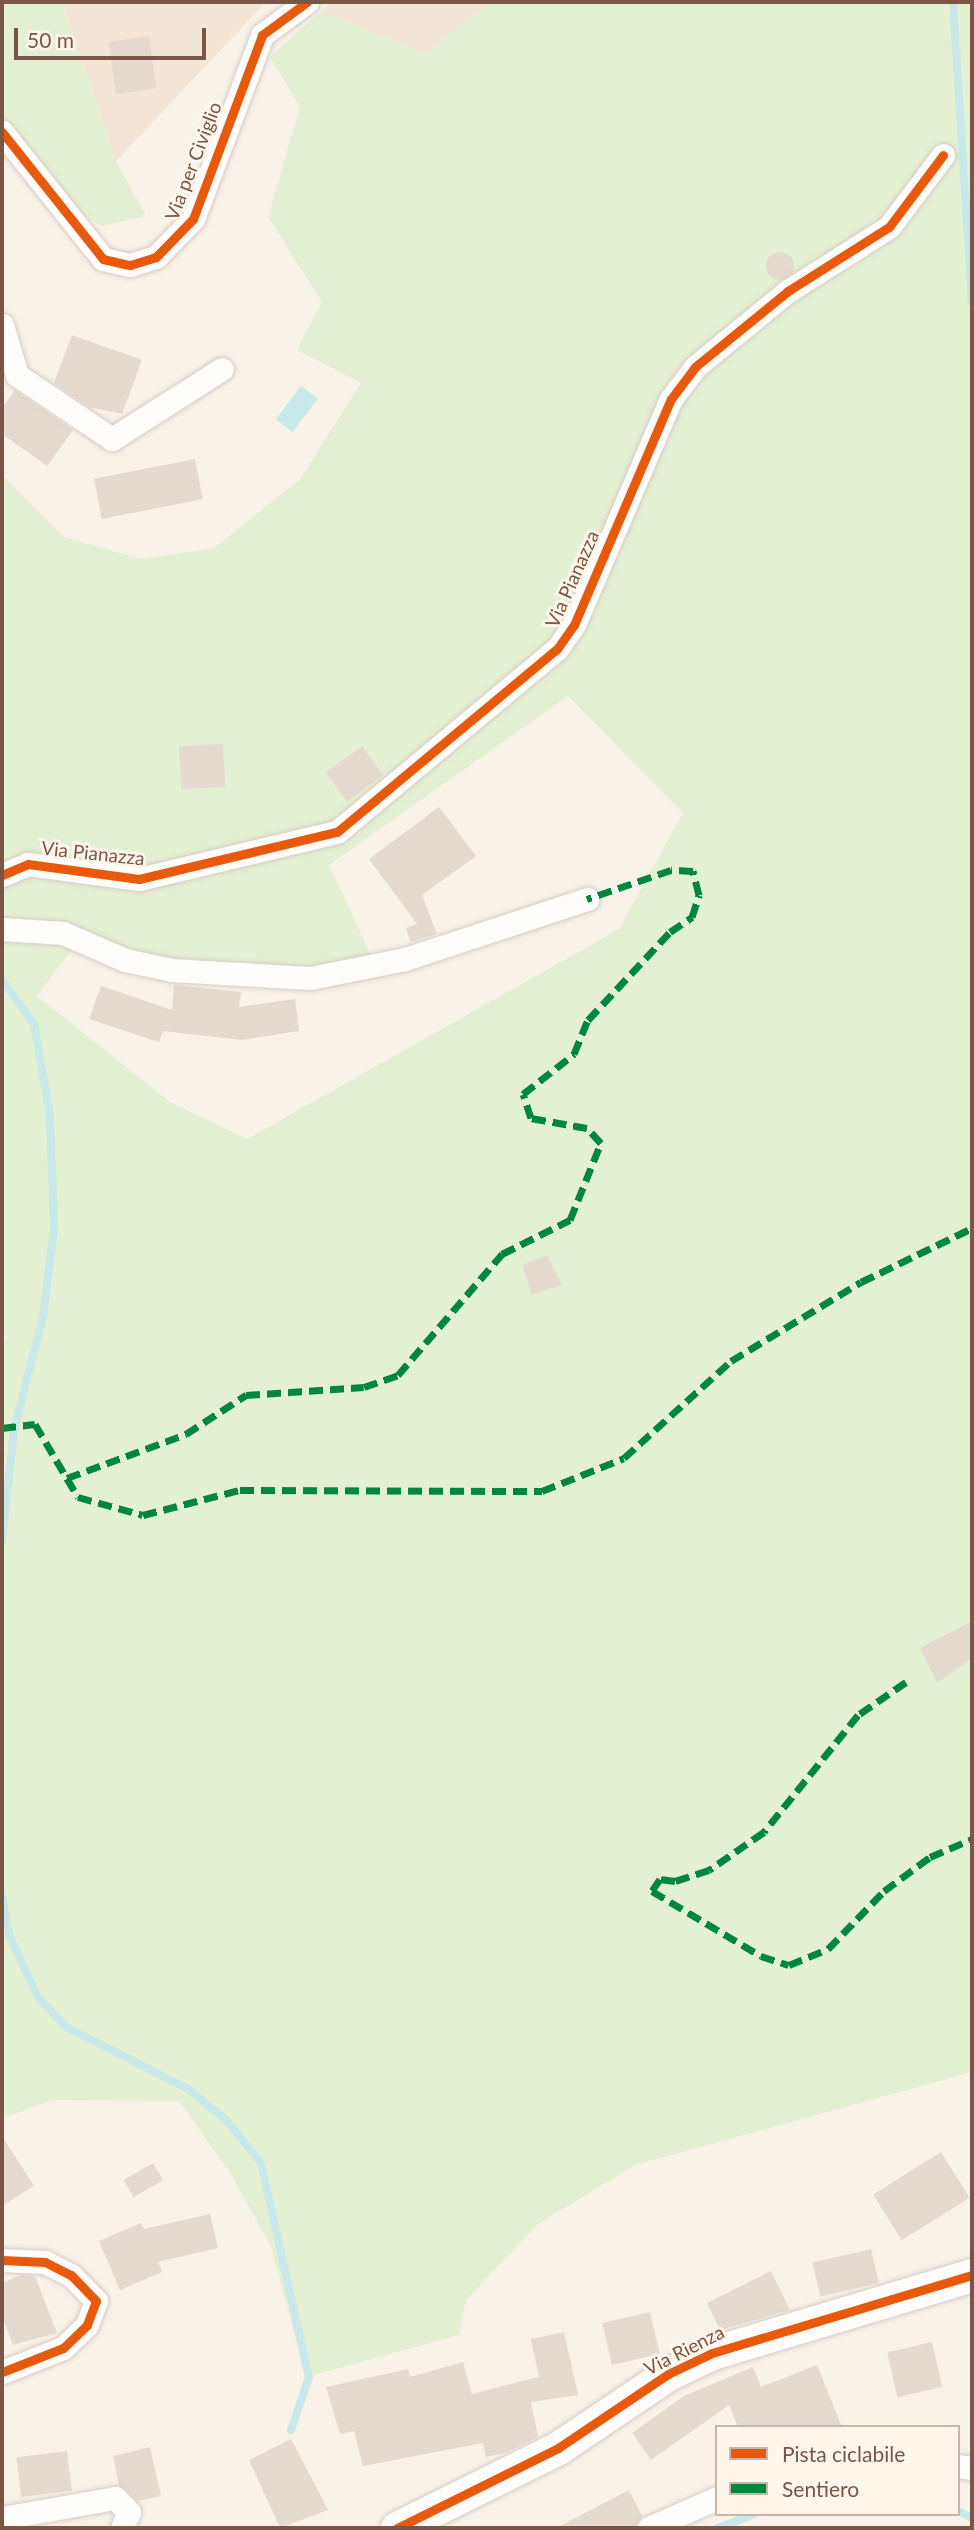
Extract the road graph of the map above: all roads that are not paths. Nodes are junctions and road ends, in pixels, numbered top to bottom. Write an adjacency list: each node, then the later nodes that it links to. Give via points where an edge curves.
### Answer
1 (307, 2): 2 (street, Via per Civiglio, via 262,36 193,219 156,257 130,265 103,258)
2 (2, 132)
3 (943, 155): 6 (street, Via Pianazza, via 889,227 788,291 695,367 671,399 574,625 557,649 358,816 316,842 139,878 28,864)
4 (2, 325): 5 (street, via 18,375 112,439)
5 (222, 369)
6 (2, 875)
7 (587, 899): 8 (street, via 382,965 310,978 172,970 125,960 63,933)
8 (2, 929)
9 (2, 2260): 11 (street, via 44,2262 71,2275 96,2301 88,2325 63,2348)
10 (972, 2275): 15 (street, Via Rienza, via 712,2353 668,2374 558,2448)
11 (2, 2372)
12 (715, 2499): 16 (street)
13 (2, 2518): 14 (street, via 115,2498 129,2512)
14 (122, 2528)
15 (397, 2528)
16 (649, 2528)

